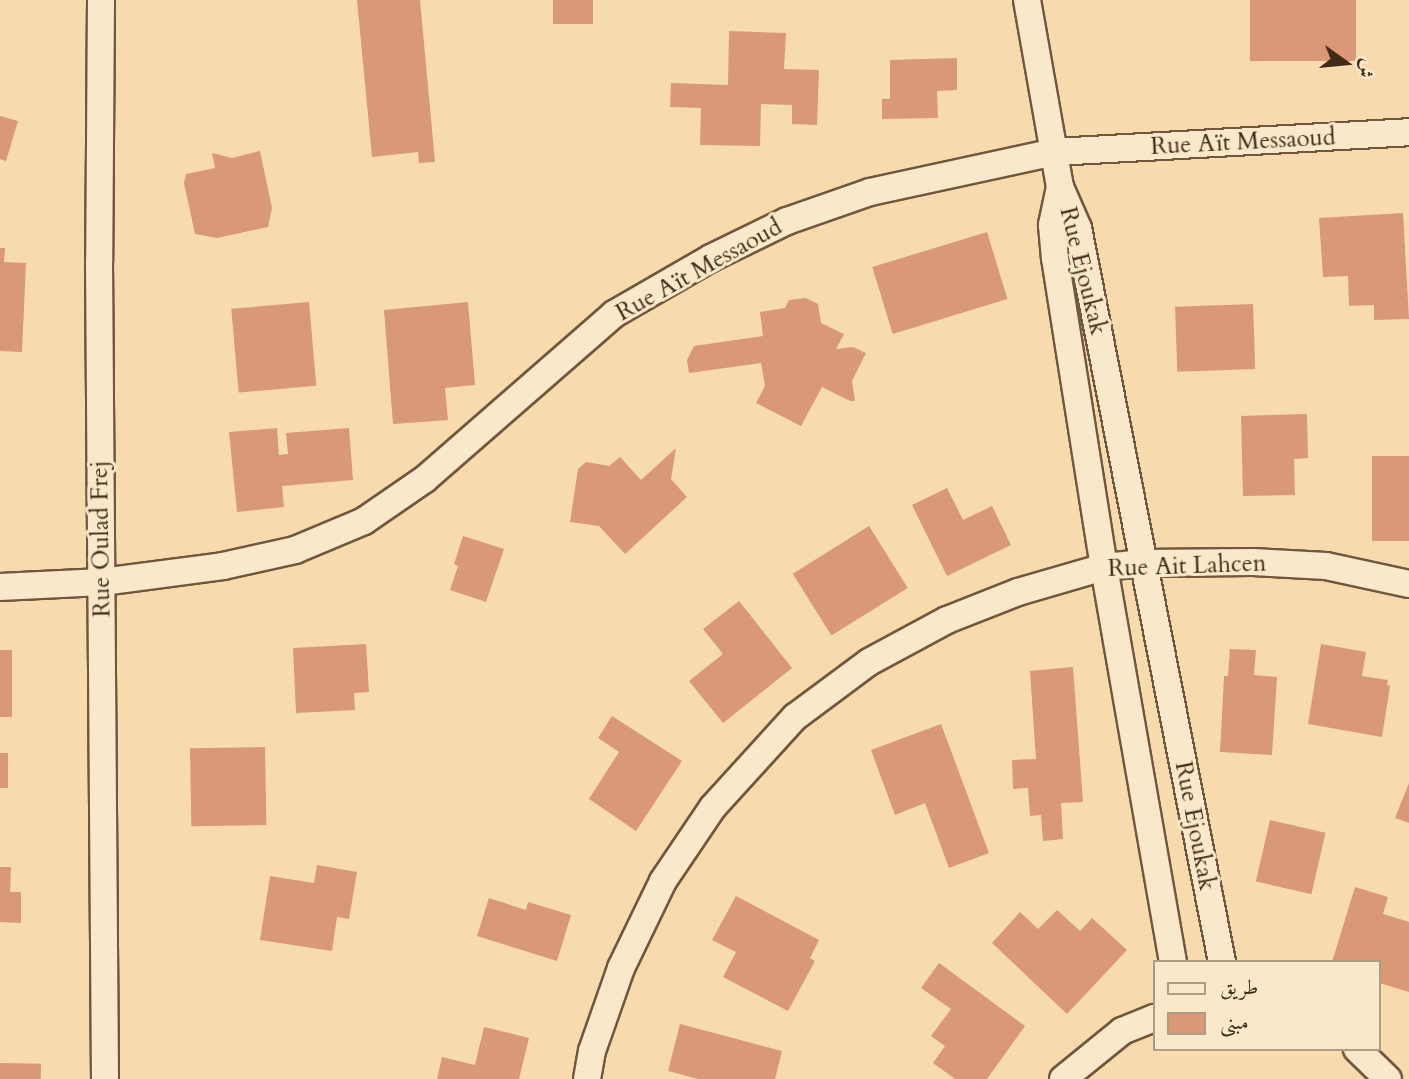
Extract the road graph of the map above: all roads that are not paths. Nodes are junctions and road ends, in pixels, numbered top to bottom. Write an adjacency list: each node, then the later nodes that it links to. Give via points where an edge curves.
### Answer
1 (101, 0): 8 (street, Rue Oulad Frej)
2 (1027, 0): 4 (street)
3 (1409, 132): 4 (street, Rue Aït Messaoud)
4 (1055, 152): 5 (street); 8 (street, Rue Aït Messaoud, via 870,192 787,222 711,258 614,314 425,479 364,521 283,552 223,566)
5 (1060, 187): 6 (street, Rue Ejoukak, via 1078,228); 7 (street, Rue Ejoukak, via 1052,225 1055,258)
6 (1144, 563): 7 (street, Rue Ait Lahcen); 9 (street, Rue Ait Lahcen, via 1326,566); 12 (street, Rue Ejoukak)
7 (1104, 567): 11 (street, Rue Ejoukak); 16 (street, Rue Ait Lahcen, via 1018,592 947,620 869,662 795,717 713,807 663,881 621,968)
8 (102, 582): 10 (street, Rue Aït Messaoud); 15 (street, Rue Oulad Frej)
9 (1409, 584)
10 (0, 587)
11 (1173, 960)
12 (1222, 960)
13 (1154, 1018): 17 (street, via 1122,1031)
14 (1359, 1051): 18 (street)
15 (105, 1079)
16 (587, 1079)
17 (1063, 1079)
18 (1388, 1079)

